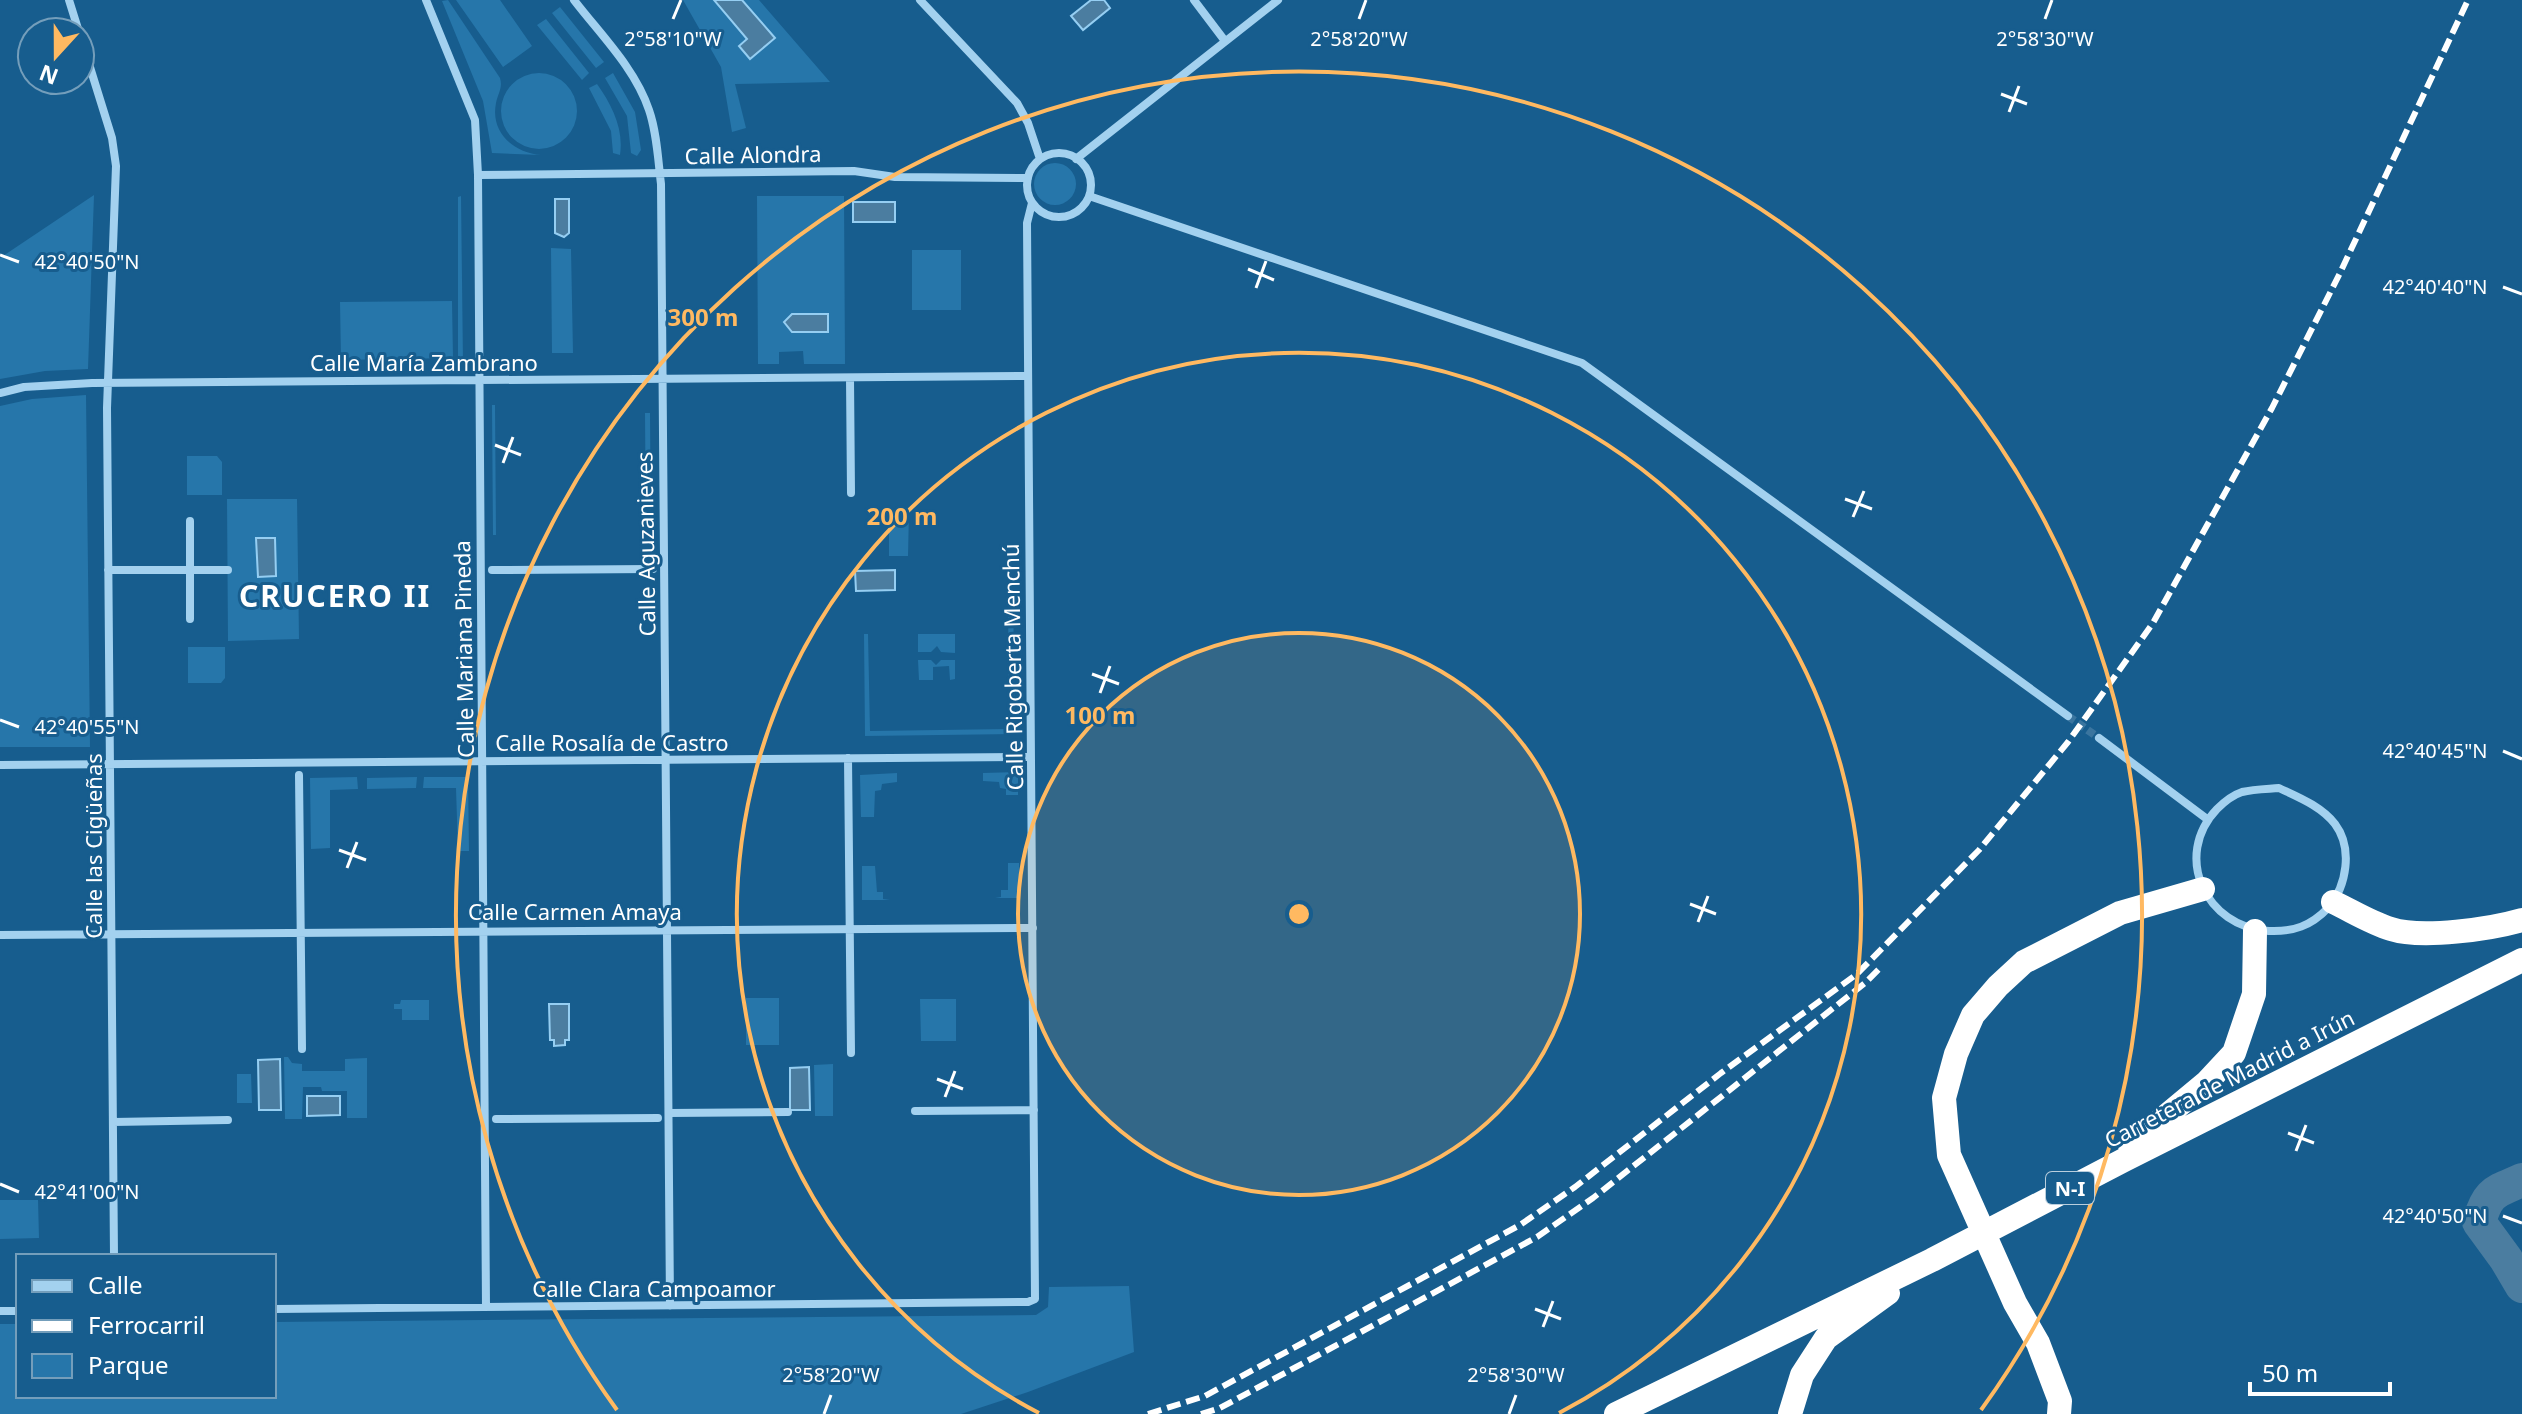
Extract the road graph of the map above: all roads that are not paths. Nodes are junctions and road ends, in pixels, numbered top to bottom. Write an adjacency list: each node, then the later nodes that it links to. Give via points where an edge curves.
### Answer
1 (426, 0): 11 (street, Calle Mariana Pineda, via 475,120)
2 (574, 0): 10 (street, Calle Aguzanieves, via 638,87 650,113)
3 (920, 0): 8 (street, via 1017,103)
4 (1194, 0): 6 (street)
5 (1278, 0): 6 (street)
6 (1225, 41): 9 (street)
7 (96, 86): 19 (street, Calle las Cigüeñas, via 116,166)
8 (1040, 159): 9 (street, via 1058,153); 12 (street)
9 (1076, 159): 13 (street, via 1090,179)
10 (660, 172): 11 (street, Calle Alondra); 12 (street, Calle Alondra, via 854,171 895,177); 17 (street, Calle Aguzanieves)
11 (478, 175): 18 (street, Calle Mariana Pineda)
12 (1028, 178): 14 (street)
13 (1089, 196): 14 (street, via 1068,216 1048,215); 29 (street, via 1582,363)
14 (1032, 203): 15 (street, Calle Rigoberta Menchú, via 1027,223)
15 (1028, 376): 16 (street, Calle María Zambrano); 31 (street, Calle Rigoberta Menchú)
16 (850, 378): 17 (street, Calle María Zambrano); 21 (street)
17 (661, 379): 18 (street, Calle María Zambrano); 33 (street, Calle Aguzanieves)
18 (479, 380): 19 (street, Calle María Zambrano); 34 (street, Calle Mariana Pineda)
19 (107, 383): 20 (street, Calle María Zambrano); 24 (street, Calle las Cigüeñas)
20 (0, 393)
21 (851, 493)
22 (190, 521): 25 (street)
23 (653, 569): 27 (street)
24 (108, 570): 25 (street); 35 (street, Calle las Cigüeñas)
25 (190, 570): 26 (street); 28 (street)
26 (228, 570)
27 (492, 570)
28 (190, 619)
29 (2068, 716)
30 (2099, 738): 38 (street)
31 (1031, 757): 32 (street, Calle Rosalía de Castro); 43 (street, Calle Rigoberta Menchú)
32 (848, 758): 33 (street, Calle Rosalía de Castro); 42 (street)
33 (665, 759): 34 (street, Calle Rosalía de Castro); 44 (street, Calle Aguzanieves)
34 (483, 761): 35 (street, Calle Rosalía de Castro); 45 (street, Calle Mariana Pineda)
35 (110, 764): 36 (street, Calle Rosalía de Castro); 48 (street, Calle las Cigüeñas)
36 (0, 765)
37 (299, 775): 46 (street)
38 (2207, 819): 39 (street, via 2197,839 2195,861); 40 (street, via 2223,802 2242,793 2279,788 2309,802 2335,824 2346,852 2344,879)
39 (2203, 889): 47 (street, via 2231,922); 70 (highway, via 2120,913 2024,962 1973,1015 1956,1054 1944,1098 1949,1155 2038,1343 2060,1401)
40 (2333, 902): 41 (highway, via 2392,930 2447,933); 47 (street, via 2317,920 2290,932)
41 (2522, 920)
42 (850, 928): 43 (street, Calle Carmen Amaya); 44 (street, Calle Carmen Amaya); 52 (street)
43 (1033, 928): 53 (street, Calle Rigoberta Menchú)
44 (667, 929): 45 (street, Calle Carmen Amaya); 56 (street, Calle Aguzanieves)
45 (484, 930): 46 (street, Calle Carmen Amaya); 66 (street, Calle Mariana Pineda)
46 (300, 931): 48 (street, Calle Carmen Amaya); 51 (street)
47 (2255, 931): 61 (highway, via 2254,994 2234,1053 2207,1082)
48 (111, 934): 49 (street, Calle Carmen Amaya); 60 (street, Calle las Cigüeñas)
49 (0, 935)
50 (2522, 960): 61 (highway, Carretera de Madrid a Irún / N-I)
51 (302, 1049)
52 (851, 1053)
53 (1034, 1110): 54 (street); 64 (street, Calle Rigoberta Menchú)
54 (915, 1111)
55 (788, 1112): 56 (street)
56 (669, 1113): 65 (street, Calle Aguzanieves)
57 (658, 1118): 58 (street)
58 (496, 1119)
59 (228, 1120): 60 (street)
60 (113, 1122): 62 (street, Calle las Cigüeñas)
61 (2093, 1176): 63 (highway, Carretera de Madrid a Irún / N-I)
62 (114, 1254)
63 (1932, 1260): 68 (highway, Carretera de Madrid a Irún / N-I); 69 (highway, via 1826,1338 1802,1375)
64 (1033, 1301): 65 (street, Calle Clara Campoamor)
65 (670, 1306): 66 (street, Calle Clara Campoamor)
66 (486, 1307): 67 (street, Calle Clara Campoamor)
67 (276, 1309)
68 (1616, 1414)
69 (1790, 1414)
70 (2059, 1414)

